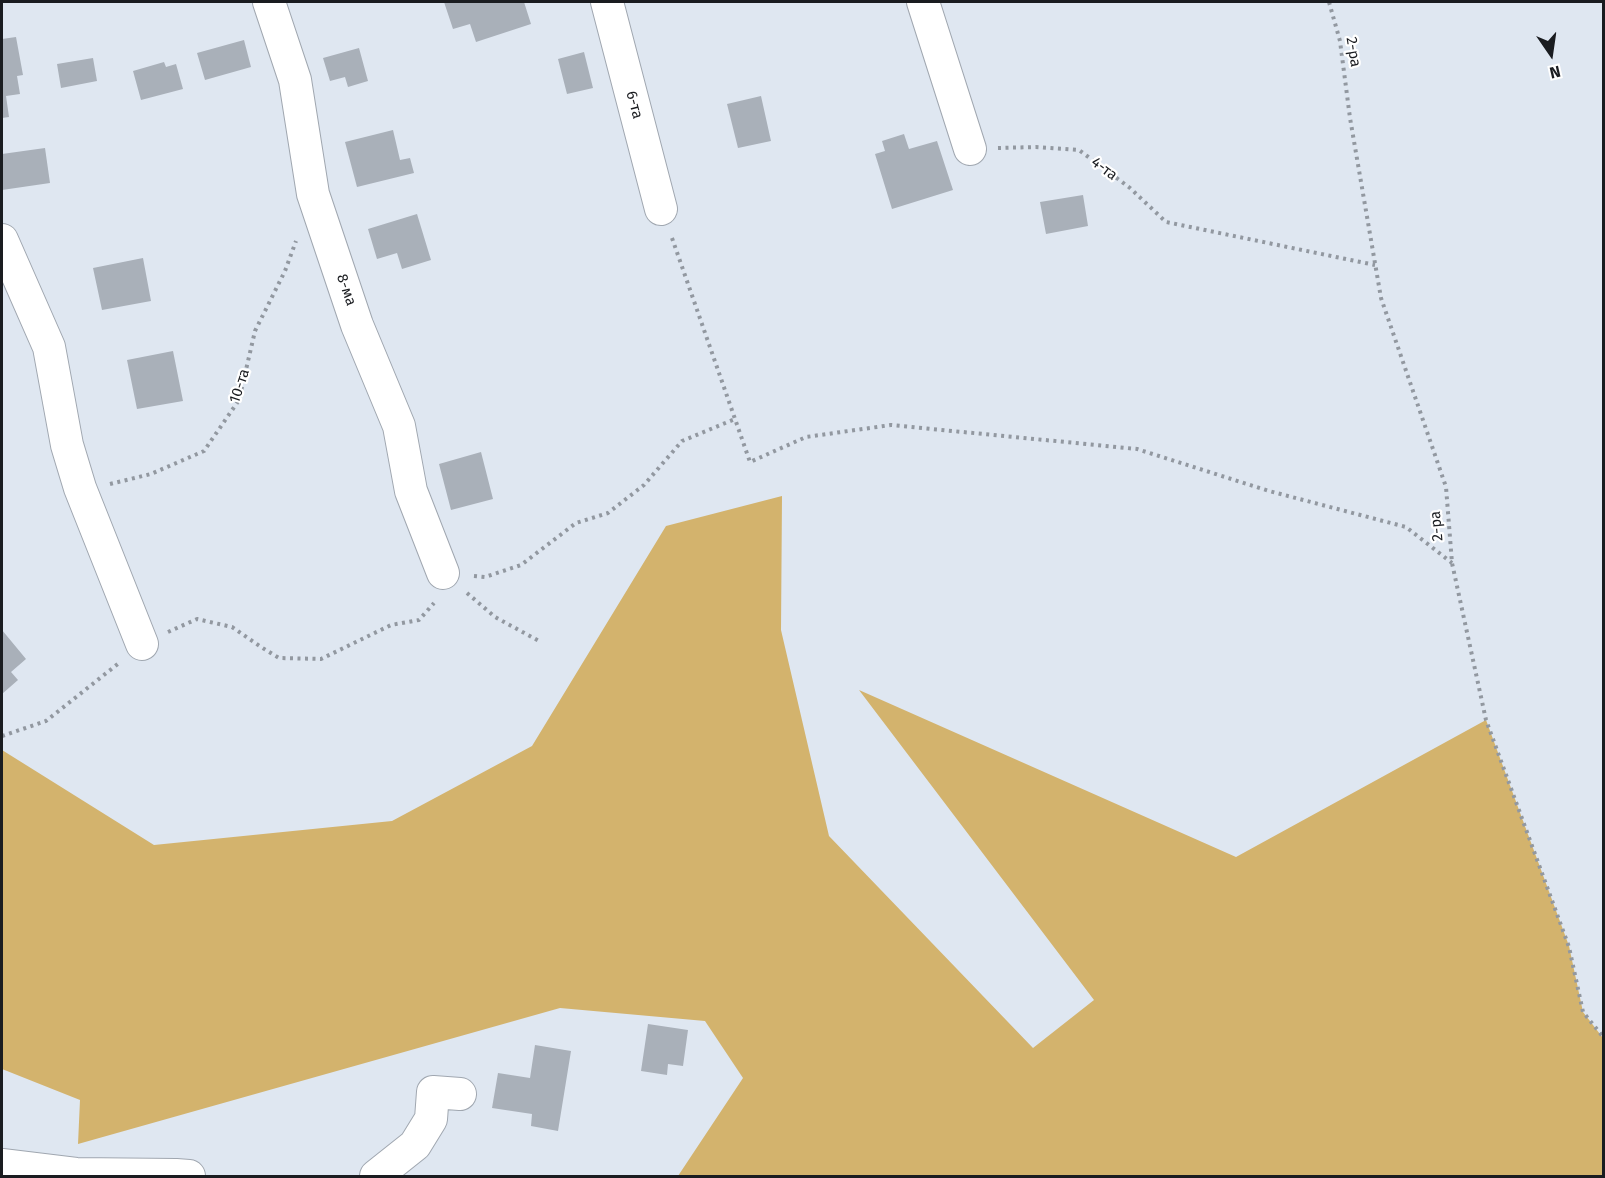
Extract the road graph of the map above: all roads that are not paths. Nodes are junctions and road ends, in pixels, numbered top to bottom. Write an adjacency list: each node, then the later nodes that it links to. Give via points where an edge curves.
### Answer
1 (269, 2): 7 (street, 8-ма, via 295,80 313,194 357,325 399,426 411,491)
2 (607, 2): 5 (street, 6-та)
3 (923, 2): 4 (street)
4 (970, 149)
5 (661, 209)
6 (2, 240): 8 (street, via 49,347 67,445 80,488)
7 (443, 573)
8 (142, 644)
9 (460, 1094): 12 (street, via 433,1092 431,1119 415,1145)
10 (2, 1165): 11 (street, via 76,1174)
11 (189, 1176)
12 (376, 1176)

